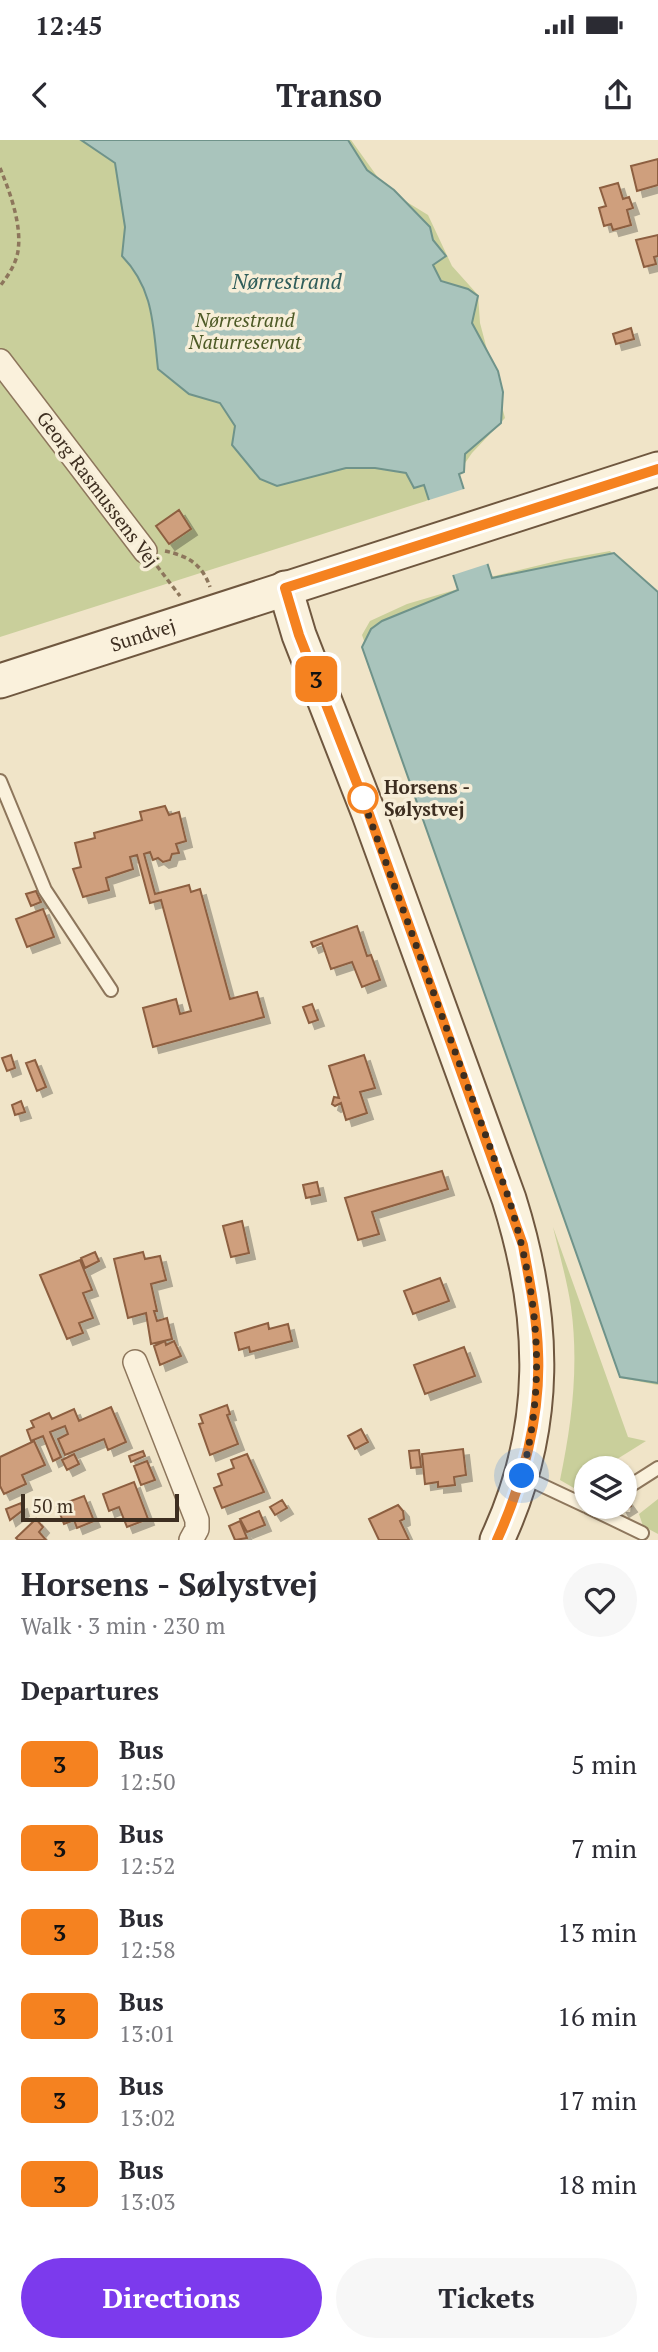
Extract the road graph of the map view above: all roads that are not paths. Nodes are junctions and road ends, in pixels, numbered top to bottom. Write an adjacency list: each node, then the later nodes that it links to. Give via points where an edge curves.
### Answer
1 (0, 361): 3 (street, Georg Rasmussens Vej)
2 (658, 468): 4 (street, Sundvej)
3 (145, 551)
4 (285, 588): 5 (street, Sundvej); 10 (street, via 523,1245 538,1352)
5 (0, 681)
6 (0, 781): 7 (lane, via 44,890)
7 (111, 990)
8 (135, 1362): 15 (street, via 197,1520)
9 (658, 1468): 11 (lane)
10 (522, 1476): 12 (lane); 16 (street)
11 (637, 1481)
12 (574, 1499)
13 (615, 1519): 14 (lane)
14 (642, 1533)
15 (191, 1540)
16 (497, 1540)

